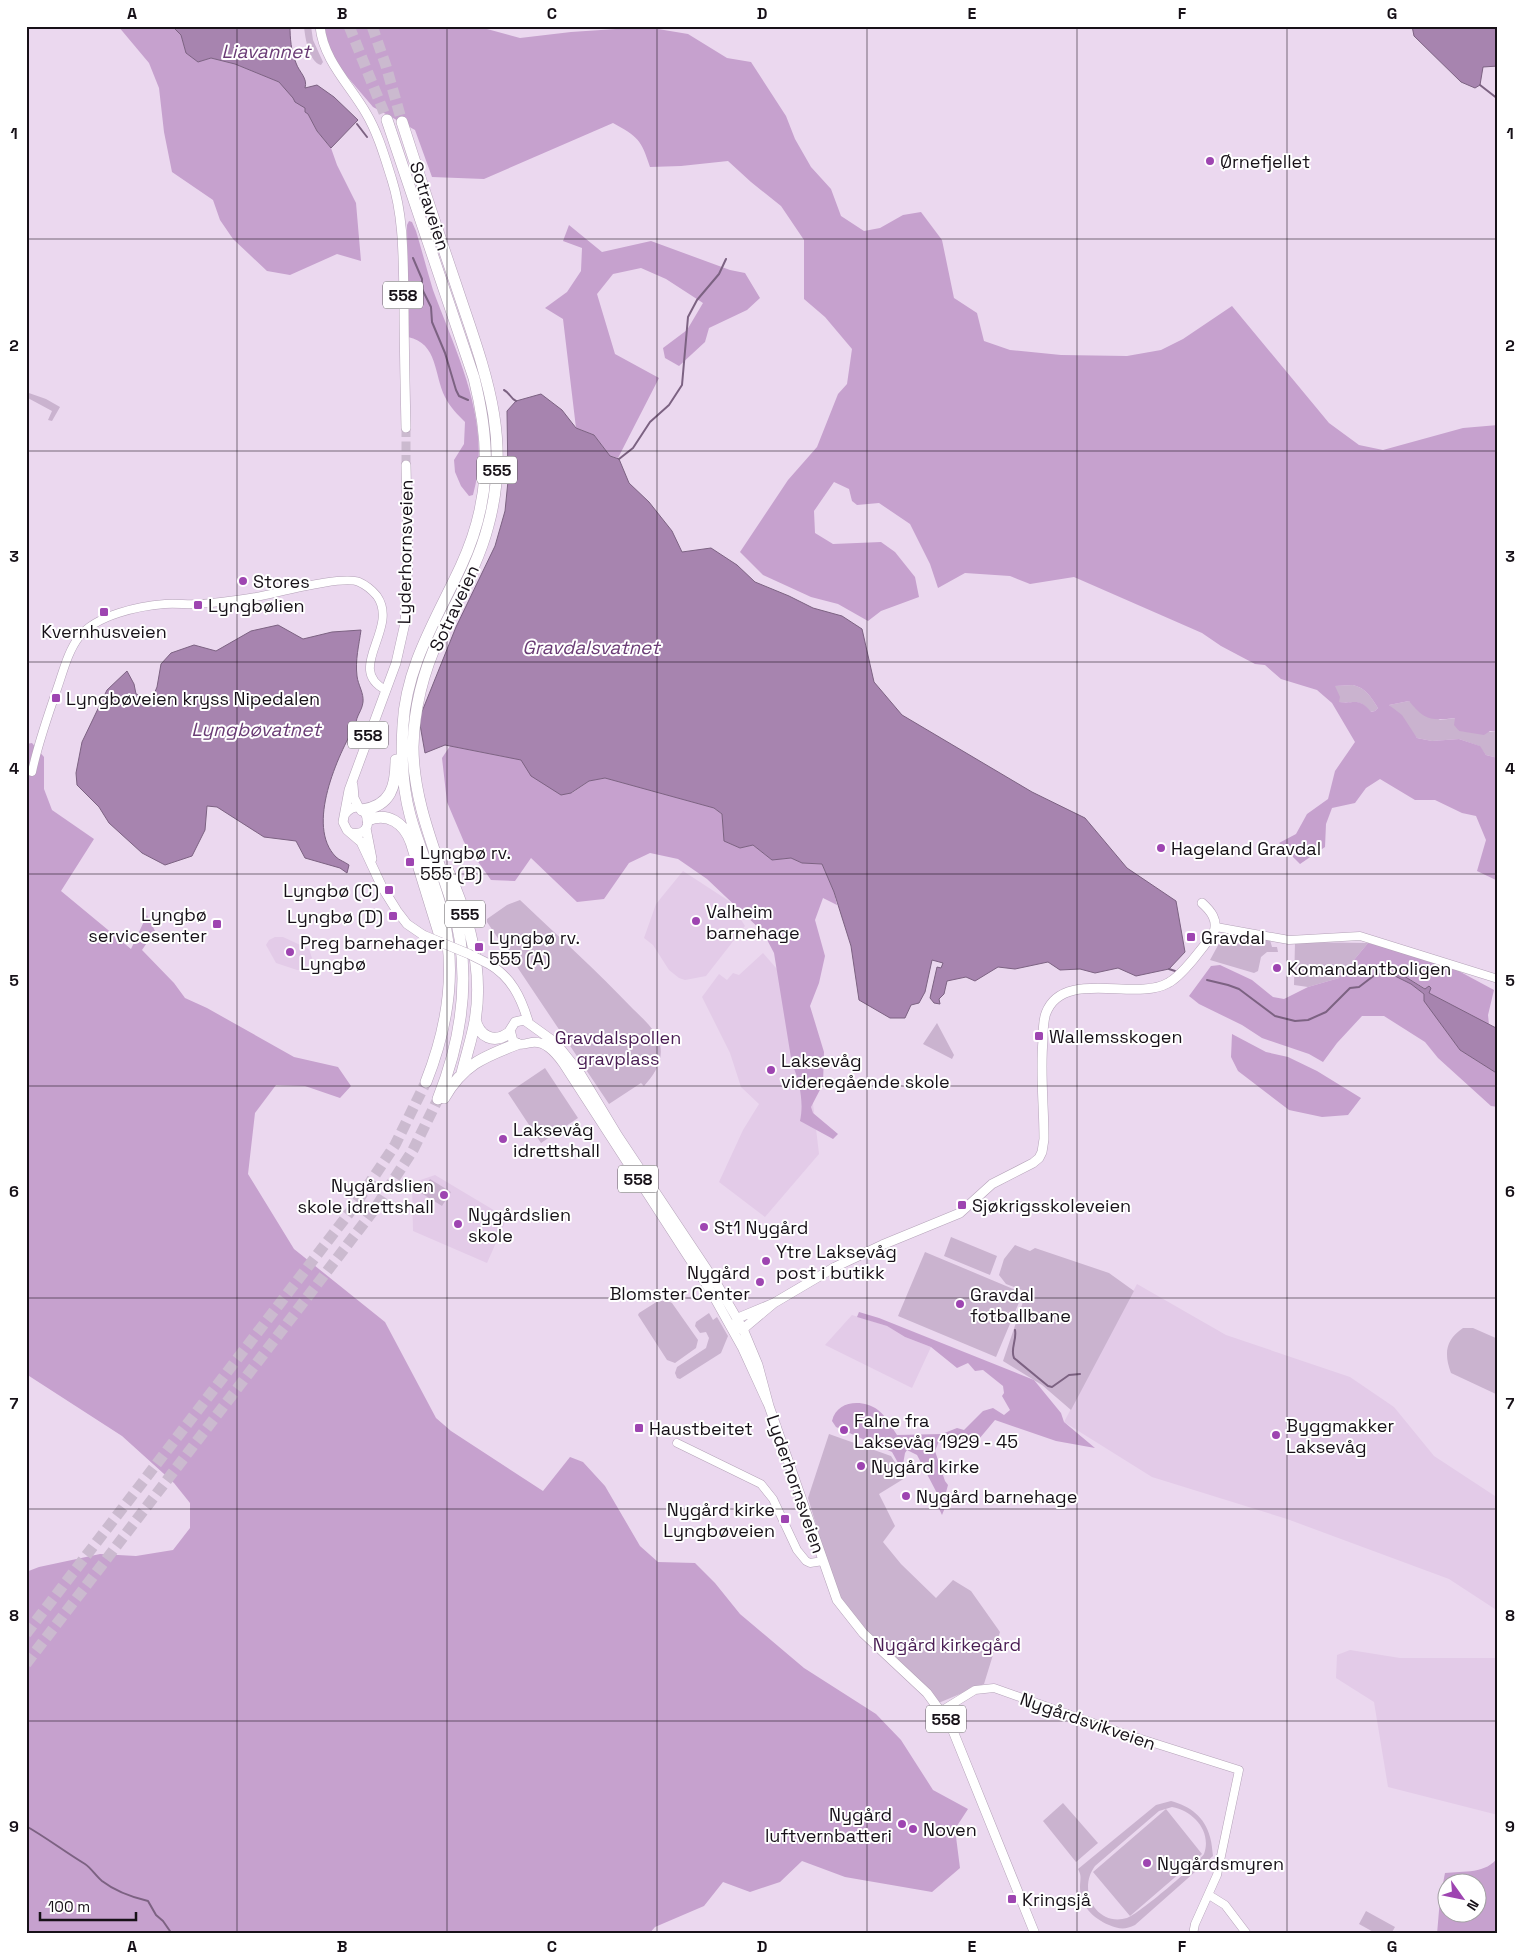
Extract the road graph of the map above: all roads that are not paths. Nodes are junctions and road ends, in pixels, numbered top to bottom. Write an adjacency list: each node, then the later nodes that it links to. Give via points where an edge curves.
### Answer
1 (320, 26): 4 (main road, 558, via 334,65 371,121 398,204 403,257)
2 (387, 120): 7 (highway, Sotraveien / 555, via 474,378 483,417 486,455 477,523 461,566 417,658)
3 (402, 122): 12 (highway, Sotraveien / 555, via 485,374 496,423 498,456 494,504 488,528 435,647 418,701 414,725 414,767)
4 (406, 428)
5 (406, 465): 6 (main road, Lyderhornsveien / 558, via 407,609 400,651)
6 (386, 690): 8 (street, via 374,682 369,671 382,628 383,609 374,592 357,581 341,580 216,603 136,608 104,619 87,629 75,642); 9 (main road, Lyderhornsveien / 558)
7 (405, 700): 11 (highway, 555, via 398,721 394,785 380,805); 18 (highway, Sotraveien / 555, via 402,745 407,802 443,915)
8 (29, 771)
9 (353, 780): 10 (main road, Lyderhornsveien / 558); 11 (main road, Lyderhornsveien / 558, via 354,798)
10 (344, 814): 11 (main road, via 352,808); 13 (main road, 558, via 343,822)
11 (364, 816): 13 (main road, via 359,833); 14 (main road, Lyderhornsveien / 558); 18 (highway, 555, via 388,817 409,836 434,915)
12 (423, 817): 20 (highway, 555, via 455,887 472,938 476,978); 26 (highway, Sotraveien / 555, via 456,918 464,970 458,1037 440,1099)
13 (351, 833): 14 (main road, Lyderhornsveien / 558, via 361,842)
14 (377, 876): 19 (main road, Lyderhornsveien / 558, bridge, via 402,918 422,935 489,964 506,976)
15 (1202, 903): 16 (main road, via 1211,912)
16 (1216, 927): 17 (street, via 1289,940 1360,936); 28 (main road, via 1169,983 1150,988 1078,990 1056,998 1046,1014 1041,1050 1043,1146 1038,1158 992,1184 960,1213 858,1256 810,1280)
17 (1498, 979)
18 (450, 984): 27 (highway, Sotraveien / 555, via 444,1028)
19 (519, 996): 21 (main road); 22 (main road, 558)
20 (475, 1019): 23 (highway, via 478,1030 489,1038 496,1039); 26 (highway, 555)
21 (515, 1022): 22 (main road, via 521,1020); 23 (main road)
22 (531, 1024): 24 (main road, via 535,1036); 29 (main road, Lyderhornsveien / 558, via 556,1043 580,1073)
23 (509, 1033): 25 (main road)
24 (530, 1043): 25 (main road, 558); 31 (main road, Lyderhornsveien / 558, via 544,1044 556,1053)
25 (517, 1044): 26 (highway, 555, via 488,1055)
26 (462, 1073)
27 (426, 1082)
28 (774, 1304): 29 (main road); 30 (main road)
29 (738, 1318): 30 (main road, Lyderhornsveien / 558); 31 (main road)
30 (743, 1328): 31 (main road); 32 (main road, Lyderhornsveien / 558, via 758,1365)
31 (732, 1329): 32 (main road, Lyderhornsveien / 558)
32 (769, 1406): 34 (main road, Lyderhornsveien / 558)
33 (676, 1443): 34 (street, via 761,1484 773,1499 791,1540 803,1558 810,1563)
34 (823, 1562): 35 (main road, 558, via 837,1600 853,1621)
35 (941, 1711): 36 (street, Nygårdsvikveien, via 975,1690 994,1688 1239,1770 1220,1866); 37 (main road, 558, via 957,1740)
36 (1209, 1895): 38 (street); 39 (street, via 1225,1905)
37 (1035, 1934)
38 (1193, 1934)
39 (1247, 1934)

